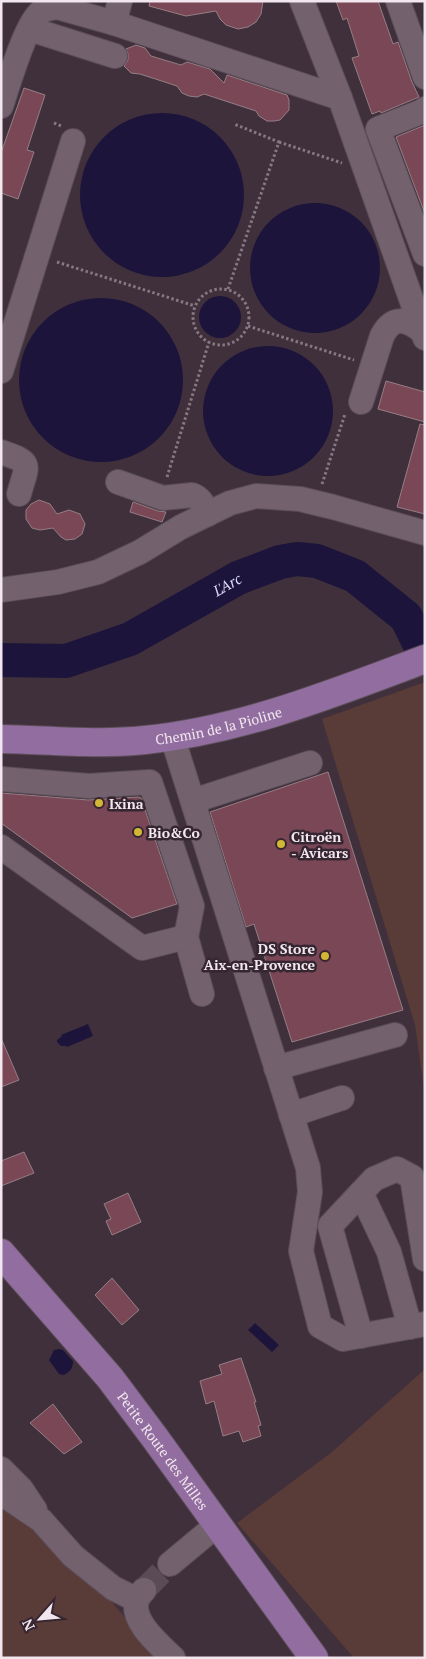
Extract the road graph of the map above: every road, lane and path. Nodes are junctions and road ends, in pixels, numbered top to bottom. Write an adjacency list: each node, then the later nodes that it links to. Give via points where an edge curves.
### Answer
1 (302, 1): 7 (lane)
2 (398, 1): 6 (lane)
3 (117, 12): 4 (lane, via 49,8 40,12); 7 (lane)
4 (30, 29): 5 (lane); 8 (lane)
5 (115, 56)
6 (425, 76)
7 (340, 98): 13 (lane)
8 (1, 106)
9 (425, 108): 14 (lane, via 378,129)
10 (234, 124): 12 (path)
11 (74, 141): 22 (lane)
12 (279, 142): 13 (path); 16 (path)
13 (366, 172): 19 (lane)
14 (425, 254)
15 (52, 261): 17 (path)
16 (228, 289): 17 (path, via 212,290 199,298); 18 (path, via 243,299 248,307)
17 (195, 306): 20 (path, via 196,331)
18 (248, 326): 20 (path, via 243,334 228,344); 21 (path)
19 (424, 334): 23 (lane, via 405,320 386,328)
20 (209, 342): 28 (path)
21 (361, 363)
22 (1, 371)
23 (354, 406): 26 (path)
24 (1, 452): 27 (lane, via 25,462)
25 (118, 482): 28 (lane)
26 (321, 485)
27 (19, 494)
28 (160, 497): 29 (lane, via 197,496)
29 (208, 514): 30 (lane, via 241,499 276,496 333,507); 31 (lane, via 98,572 58,582)
30 (425, 533)
31 (1, 590)
32 (425, 659): 33 (main road, Chemin de la Pioline, via 333,694 225,727)
33 (172, 736): 34 (main road, Chemin de la Pioline, via 98,742); 37 (lane)
34 (1, 738)
35 (310, 763): 37 (lane)
36 (1, 779): 39 (lane, via 89,786 150,782 192,906)
37 (193, 801): 42 (lane)
38 (1, 847): 39 (lane, via 142,948)
39 (186, 937): 40 (lane)
40 (202, 994)
41 (394, 1035): 42 (lane)
42 (276, 1068): 44 (lane)
43 (342, 1098): 44 (lane)
44 (291, 1115): 49 (lane, via 308,1168 310,1192 301,1250 320,1326 343,1339)
45 (361, 1193): 47 (lane, via 374,1179 397,1169 412,1177); 48 (lane, via 389,1252); 49 (lane, via 330,1226)
46 (1, 1253): 53 (main road, Petite Route des Milles, via 110,1378)
47 (425, 1259)
48 (417, 1326): 49 (lane)
49 (361, 1336)
50 (1, 1470): 52 (lane, via 22,1489)
51 (1, 1494): 52 (lane)
52 (41, 1520): 55 (lane, via 72,1556 113,1588 140,1595 136,1615 147,1632)
53 (218, 1524): 54 (lane); 56 (main road, Petite Route des Milles)
54 (170, 1564)
55 (173, 1658)
56 (314, 1658)

